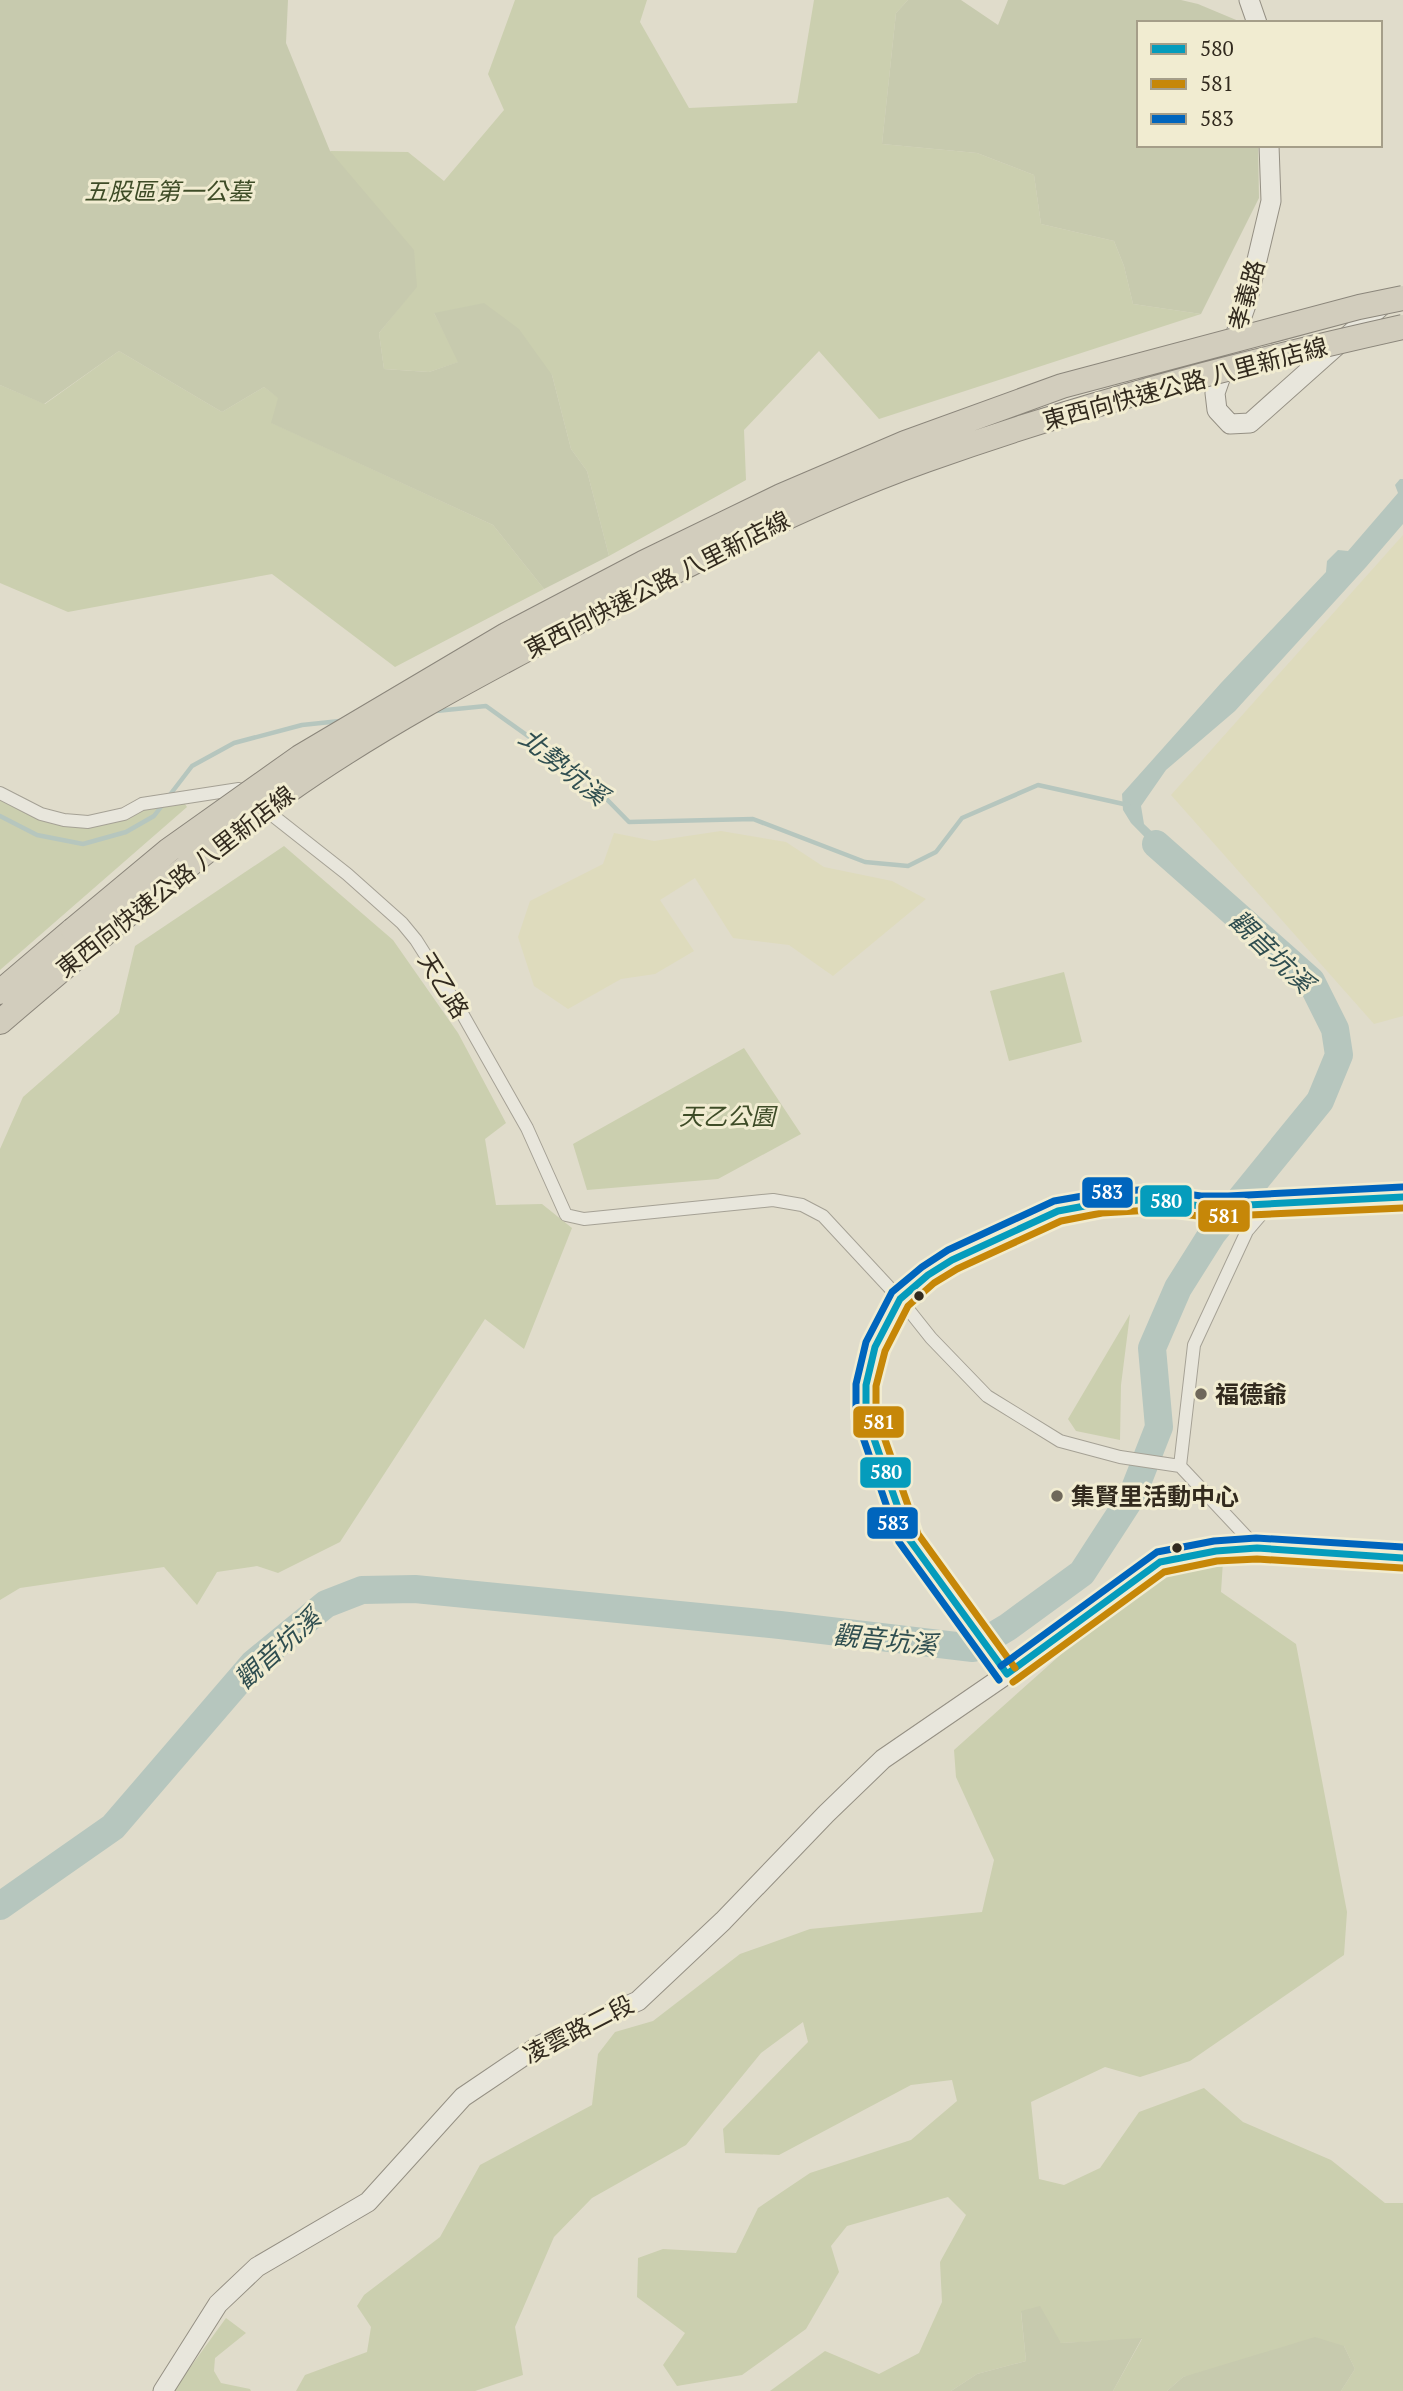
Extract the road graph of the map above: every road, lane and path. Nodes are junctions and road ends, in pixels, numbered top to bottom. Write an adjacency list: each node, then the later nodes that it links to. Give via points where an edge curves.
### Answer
1 (1248, 0): 2 (street)
2 (1256, 21)
3 (1269, 147): 4 (street, 孝義路, via 1271,201 1247,302 1215,393 1217,410 1230,424 1250,423)
4 (1403, 287)
5 (1403, 298): 8 (highway, 東西向快速公路 八里新店線, bridge, via 1062,386 905,443 642,563 529,622 300,757 190,835)
6 (1403, 327): 8 (highway, 東西向快速公路 八里新店線, bridge, via 1275,356 1060,416 925,461 809,509 517,654 386,728 285,792)
7 (0, 793): 13 (street, 天乙路, via 41,814 88,822 124,814 142,804 239,789 402,923 459,1008 527,1128 566,1215 584,1219 773,1200 802,1205 823,1216)
8 (80, 939): 9 (highway, 東西向快速公路 八里新店線); 10 (highway, 東西向快速公路 八里新店線)
9 (0, 992)
10 (0, 1022)
11 (1403, 1197): 12 (street)
12 (1271, 1203): 13 (street, via 1199,1206 1152,1199 1058,1212 952,1260); 14 (street, via 1247,1231 1194,1345)
13 (900, 1299): 14 (street, 天乙路, via 930,1338 987,1396 1060,1441); 17 (street, via 875,1347 866,1385 866,1416 908,1539)
14 (1180, 1466): 15 (street)
15 (1257, 1548): 16 (street, 凌雲路二段); 17 (street, 凌雲路二段, via 1160,1562)
16 (1403, 1558)
17 (1002, 1666): 18 (street, 凌雲路二段, via 883,1759 638,2001 540,2045 463,2097 368,2202 257,2267 218,2304)
18 (163, 2391)

